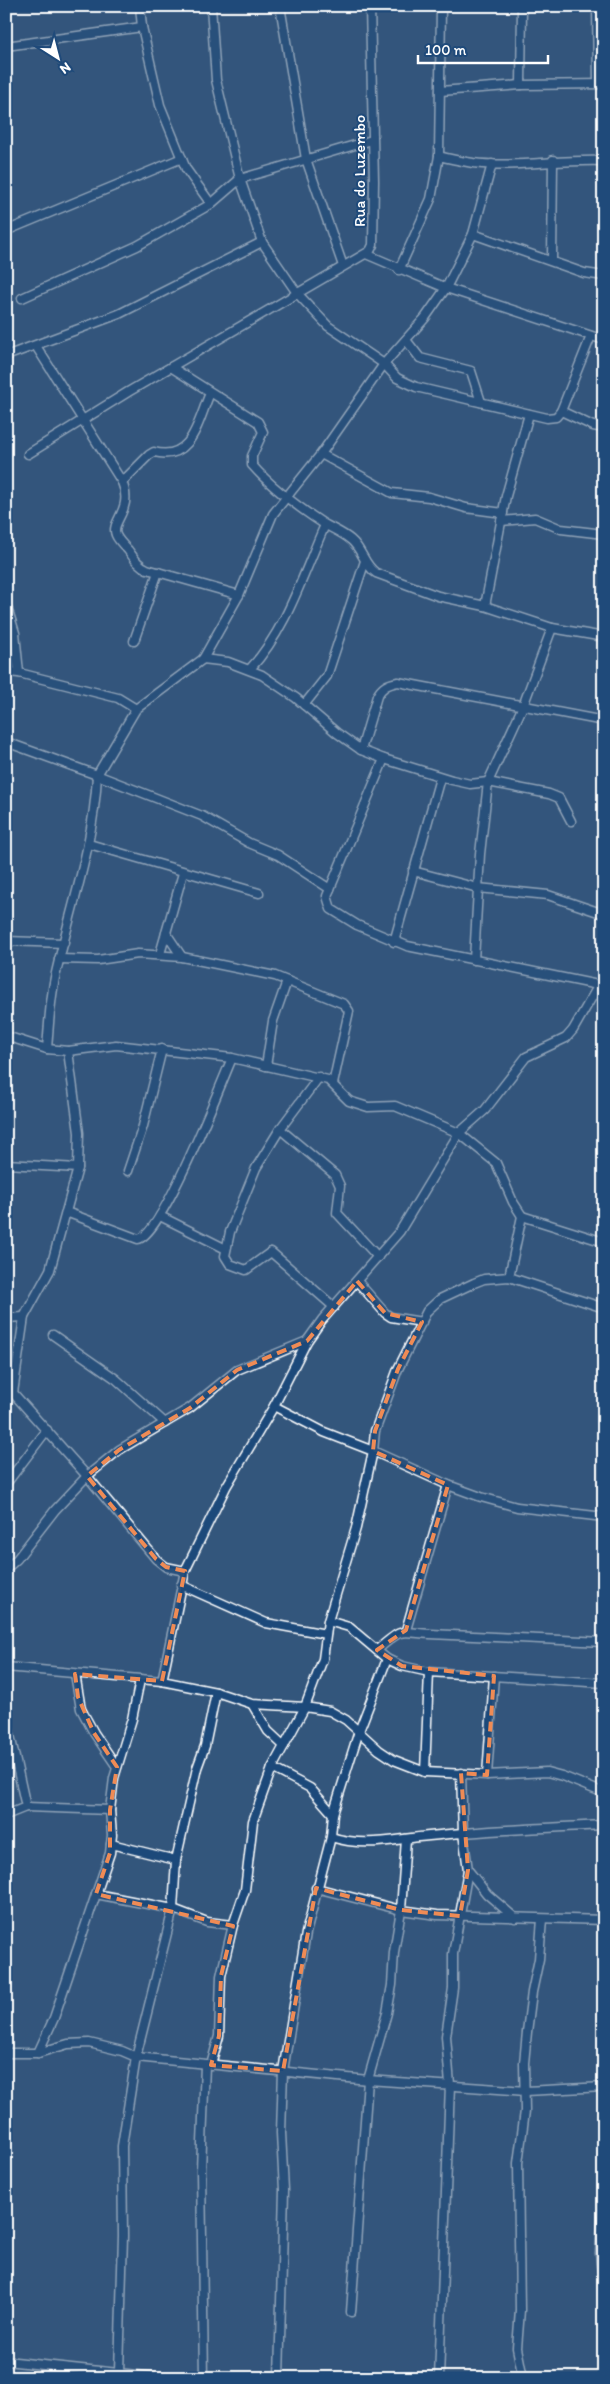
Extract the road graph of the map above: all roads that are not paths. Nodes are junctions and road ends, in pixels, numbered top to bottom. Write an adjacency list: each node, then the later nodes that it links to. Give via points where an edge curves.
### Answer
1 (140, 6): 8 (street)
2 (211, 6): 20 (street, via 216,80)
3 (280, 6): 16 (street)
4 (370, 6): 13 (street, Rua do Luzembo)
5 (441, 6): 12 (street)
6 (522, 6): 11 (street)
7 (598, 6): 10 (street)
8 (142, 27): 9 (street); 15 (street, via 160,105)
9 (6, 46)
10 (601, 84): 11 (street)
11 (521, 85): 12 (street)
12 (440, 91): 14 (street)
13 (372, 140): 16 (street); 25 (street, Rua do Luzembo, via 372,245)
14 (439, 156): 19 (street); 28 (street, via 431,199)
15 (182, 158): 21 (street); 22 (street)
16 (306, 159): 20 (street); 27 (street)
17 (553, 160): 18 (street); 19 (street); 26 (street)
18 (604, 161)
19 (492, 164): 23 (street)
20 (240, 179): 21 (street); 24 (street)
21 (211, 204): 32 (street, via 137,246)
22 (8, 230)
23 (473, 234): 26 (street); 30 (street)
24 (262, 242): 31 (street); 36 (street, via 119,314)
25 (366, 254): 27 (street); 28 (street)
26 (552, 261): 29 (street, via 584,273)
27 (343, 266): 31 (street)
28 (399, 270): 30 (street)
29 (604, 276)
30 (446, 288): 33 (street); 34 (street)
31 (297, 293): 38 (street, via 328,326); 39 (street)
32 (22, 298)
33 (591, 336): 35 (street); 42 (street)
34 (406, 340): 38 (street); 41 (street, via 420,358 471,370)
35 (604, 340)
36 (36, 346): 37 (street); 44 (street)
37 (6, 356)
38 (384, 364): 41 (street, via 397,378 416,387); 47 (street)
39 (171, 367): 40 (street); 44 (street)
40 (210, 393): 48 (street, via 185,446 166,455 154,452); 49 (street, via 262,427 252,465 268,483)
41 (481, 402): 43 (street)
42 (561, 411): 43 (street, via 556,417 547,418); 45 (street)
43 (529, 414): 50 (street)
44 (81, 420): 46 (street); 48 (street)
45 (604, 428)
46 (28, 454)
47 (321, 454): 49 (street); 50 (street, via 392,493 429,497)
48 (122, 482): 54 (street, via 126,504 115,534 137,562)
49 (286, 496): 51 (street); 55 (street, via 273,514)
50 (502, 517): 52 (street, via 535,518 561,529); 57 (street)
51 (325, 525): 53 (street, via 351,540); 62 (street, via 279,630)
52 (604, 534)
53 (365, 561): 57 (street, via 376,574 438,596); 65 (street, via 327,676)
54 (158, 572): 55 (street); 60 (street)
55 (239, 595): 61 (street)
56 (6, 604): 64 (street, via 15,633)
57 (485, 606): 58 (street)
58 (552, 628): 59 (street); 66 (street)
59 (604, 637)
60 (134, 641)
61 (203, 659): 62 (street); 67 (street)
62 (250, 669): 65 (street)
63 (6, 672): 64 (street)
64 (19, 673): 67 (street, via 118,698)
65 (304, 706): 70 (street)
66 (523, 706): 68 (street); 70 (street, via 398,682 388,684 377,696); 74 (street)
67 (136, 709): 72 (street)
68 (604, 721)
69 (6, 742): 72 (street)
70 (361, 750): 71 (street)
71 (384, 759): 73 (street); 80 (street)
72 (97, 775): 76 (street); 80 (street, via 202,816 249,843 278,855)
73 (440, 778): 74 (street, via 470,784); 77 (street)
74 (488, 782): 75 (street, via 559,798); 79 (street)
75 (571, 821)
76 (89, 844): 78 (street); 85 (street)
77 (412, 871): 79 (street); 86 (street)
78 (183, 873): 81 (street); 83 (street)
79 (478, 888): 82 (street, via 548,895); 90 (street)
80 (330, 889): 86 (street, via 327,896 331,909)
81 (259, 893)
82 (604, 914)
83 (166, 933): 87 (street); 88 (street)
84 (6, 941): 85 (street)
85 (64, 942): 89 (street)
86 (394, 942): 90 (street)
87 (160, 954): 88 (street); 89 (street, via 130,954 98,960)
88 (182, 956): 92 (street, via 263,972)
89 (59, 959): 95 (street)
90 (474, 960): 93 (street)
91 (604, 976): 93 (street)
92 (287, 981): 99 (street, via 273,1021); 101 (street, via 347,1007 349,1011)
93 (598, 985): 103 (street, via 566,1038 526,1057 485,1110)
94 (6, 1036): 95 (street)
95 (46, 1049): 97 (street)
96 (162, 1049): 97 (street, via 97,1045); 98 (street); 106 (street)
97 (68, 1051): 105 (street, via 79,1133)
98 (232, 1058): 99 (street); 108 (street, via 189,1160)
99 (266, 1066): 100 (street)
100 (319, 1077): 101 (street); 102 (street)
101 (333, 1084): 103 (street, via 348,1101 368,1107 395,1106)
102 (280, 1129): 111 (street, via 256,1168); 112 (street, via 335,1175 340,1186 337,1213)
103 (459, 1133): 109 (street, via 496,1163); 112 (street, via 400,1231)
104 (6, 1164): 105 (street)
105 (78, 1168): 107 (street)
106 (128, 1172)
107 (66, 1212): 108 (street, via 138,1238 145,1236); 117 (street, via 50,1270)
108 (160, 1216): 111 (street)
109 (522, 1216): 110 (street); 113 (street)
110 (604, 1242)
111 (226, 1249): 115 (street, via 226,1260 246,1270 268,1252 273,1253)
112 (378, 1257): 114 (street)
113 (510, 1277): 116 (street); 119 (street, via 484,1280 440,1298 432,1304)
114 (357, 1280): 115 (street); 119 (street, via 391,1317)
115 (334, 1307): 121 (street)
116 (604, 1308)
117 (24, 1317): 118 (street); 122 (street)
118 (6, 1318)
119 (422, 1322): 126 (street, via 398,1369 375,1431)
120 (53, 1335): 124 (street, via 116,1379)
121 (307, 1341): 123 (street); 124 (street, via 237,1370 190,1408)
122 (9, 1394): 125 (street)
123 (274, 1406): 126 (street, via 324,1432); 132 (street, via 237,1467)
124 (165, 1423): 127 (street, via 120,1450)
125 (47, 1430): 127 (street); 128 (street)
126 (374, 1451): 129 (street); 134 (street, via 356,1528)
127 (87, 1476): 131 (street); 132 (street, via 156,1559 166,1567)
128 (6, 1484)
129 (448, 1485): 130 (street, via 517,1507); 135 (street)
130 (604, 1517)
131 (6, 1569)
132 (185, 1571): 133 (street)
133 (181, 1585): 136 (street, via 266,1622); 145 (street)
134 (328, 1621): 136 (street); 138 (street, via 349,1627)
135 (406, 1630): 137 (street, via 430,1634); 138 (street, via 396,1634)
136 (326, 1634): 149 (street, via 323,1659)
137 (604, 1642)
138 (378, 1650): 139 (street)
139 (387, 1659): 141 (street); 151 (street)
140 (6, 1667): 142 (street)
141 (429, 1672): 143 (street); 155 (street)
142 (75, 1674): 144 (street); 153 (street, via 81,1709)
143 (494, 1676): 146 (street); 157 (street)
144 (140, 1680): 145 (street); 153 (street)
145 (162, 1681): 147 (street)
146 (604, 1683)
147 (216, 1692): 148 (street); 168 (street)
148 (252, 1704): 149 (street); 152 (street, via 268,1731)
149 (304, 1707): 151 (street, via 339,1715); 152 (street)
150 (6, 1717): 159 (street)
151 (359, 1731): 155 (street, via 394,1760); 161 (street)
152 (284, 1746): 154 (street)
153 (117, 1767): 160 (street)
154 (272, 1768): 161 (street, via 315,1792); 178 (street, via 253,1821 245,1890)
155 (426, 1772): 156 (street)
156 (460, 1774): 157 (street); 164 (street)
157 (487, 1774): 158 (street, via 547,1772)
158 (604, 1793)
159 (26, 1807): 160 (street); 162 (street)
160 (110, 1810): 167 (street)
161 (333, 1814): 165 (street)
162 (6, 1815)
163 (604, 1825): 164 (street)
164 (463, 1834): 166 (street); 169 (street)
165 (331, 1836): 166 (street, via 364,1843); 170 (street)
166 (406, 1839): 173 (street)
167 (111, 1844): 168 (street); 171 (street)
168 (176, 1860): 172 (street)
169 (468, 1870): 174 (street); 175 (street, via 487,1894)
170 (316, 1888): 173 (street); 183 (street)
171 (96, 1894): 172 (street); 180 (street, via 54,2018)
172 (173, 1909): 178 (street, via 207,1922); 181 (street)
173 (401, 1910): 174 (street); 184 (street, via 387,2013)
174 (460, 1916): 175 (street); 185 (street, via 453,1954 453,1988 446,2036)
175 (515, 1918): 176 (street)
176 (542, 1920): 177 (street); 187 (street, via 524,2063)
177 (604, 1920)
178 (233, 1925): 182 (street, via 221,1976 219,2036)
179 (6, 2053): 180 (street)
180 (38, 2053): 181 (street, via 68,2044 89,2043)
181 (136, 2057): 182 (street); 193 (street, via 122,2146)
182 (208, 2065): 183 (street); 196 (street, via 201,2170)
183 (283, 2071): 184 (street); 197 (street, via 280,2133 284,2190)
184 (368, 2080): 185 (street); 191 (street)
185 (450, 2085): 187 (street); 198 (street)
186 (604, 2087): 187 (street)
187 (526, 2091): 199 (street, via 518,2163 517,2228 520,2310 517,2348)
188 (604, 2194): 189 (street)
189 (602, 2216): 190 (street, via 600,2253)
190 (604, 2296)
191 (352, 2312)
192 (6, 2361): 193 (street)
193 (119, 2372): 194 (street)
194 (144, 2377): 195 (street)
195 (164, 2378)
196 (204, 2378)
197 (279, 2378)
198 (439, 2378)
199 (523, 2378)

